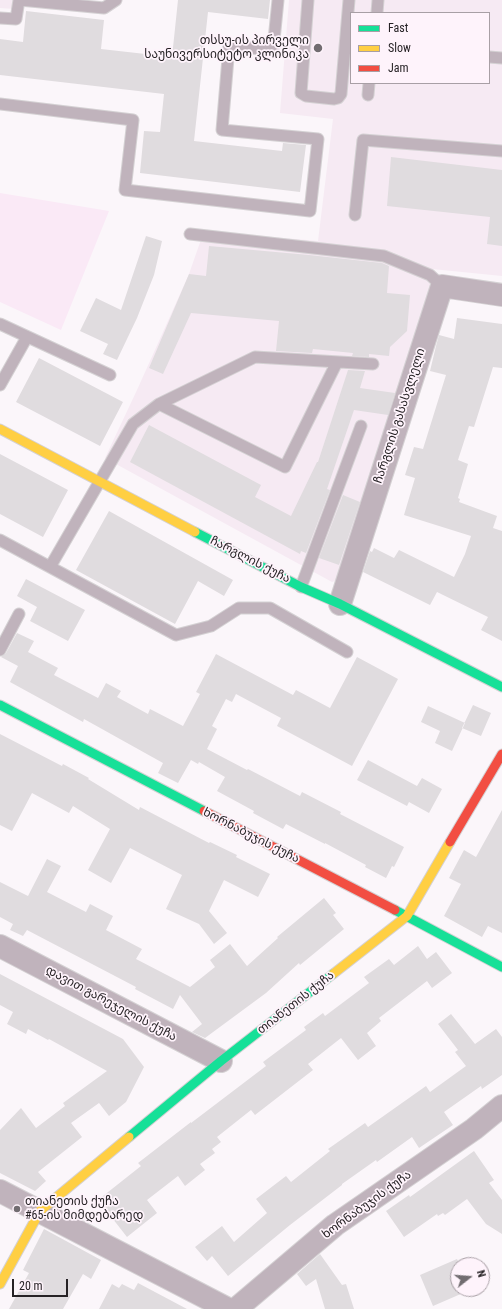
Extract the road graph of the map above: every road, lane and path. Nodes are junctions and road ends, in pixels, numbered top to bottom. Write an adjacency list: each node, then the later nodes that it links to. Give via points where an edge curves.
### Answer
1 (20, 0): 2 (lane, via 104,8); 8 (lane, via 16,19)
2 (116, 0)
3 (278, 0): 13 (lane, via 273,50 229,46 222,130 318,139 310,211 125,190 133,120)
4 (308, 0): 5 (lane, via 301,93 306,96 334,99 340,94)
5 (348, 0)
6 (378, 0): 7 (lane)
7 (377, 12)
8 (0, 18)
9 (490, 57): 10 (lane)
10 (502, 58)
11 (370, 84): 12 (lane)
12 (368, 95)
13 (0, 104)
14 (502, 151): 15 (lane, via 363,140)
15 (355, 215)
16 (190, 234): 17 (lane, via 384,256 430,275)
17 (442, 286): 18 (street); 32 (street, ჩარგლის გასასვლელი)
18 (502, 295)
19 (0, 324): 20 (lane)
20 (27, 336): 23 (lane); 24 (lane)
21 (337, 362): 22 (lane); 25 (lane, via 255,357); 25 (lane, via 285,467)
22 (373, 364)
23 (110, 375)
24 (0, 386)
25 (159, 404): 28 (lane, via 133,424)
26 (361, 426): 31 (lane)
27 (0, 430): 28 (street, ჩარგლის ქუჩა)
28 (99, 482): 30 (lane); 31 (street, ჩარგლის ქუჩა)
29 (0, 540): 30 (lane)
30 (50, 567): 35 (lane, via 176,635 210,626 239,608 270,608)
31 (301, 587): 32 (street, ჩარგლის ქუჩა)
32 (340, 604): 36 (street, ჩარგლის ქუჩა)
33 (19, 614): 34 (lane)
34 (0, 650)
35 (347, 652)
36 (502, 687)
37 (0, 705): 39 (street, ხორნაბუჯის ქუჩა)
38 (502, 754): 39 (street, თიანეთის ქუჩა)
39 (407, 916): 41 (street, ხორნაბუჯის ქუჩა); 42 (street, თიანეთის ქუჩა)
40 (0, 946): 42 (street, დავით გარეჯელის ქუჩა)
41 (502, 967)
42 (221, 1061): 45 (street, თიანეთის ქუჩა)
43 (502, 1106): 48 (street, ხორნაბუჯის ქუჩა, via 474,1129 335,1225)
44 (0, 1191): 45 (street)
45 (40, 1211): 46 (street, თიანეთის ქუჩა); 47 (street)
46 (0, 1284)
47 (228, 1309)
48 (236, 1309)

